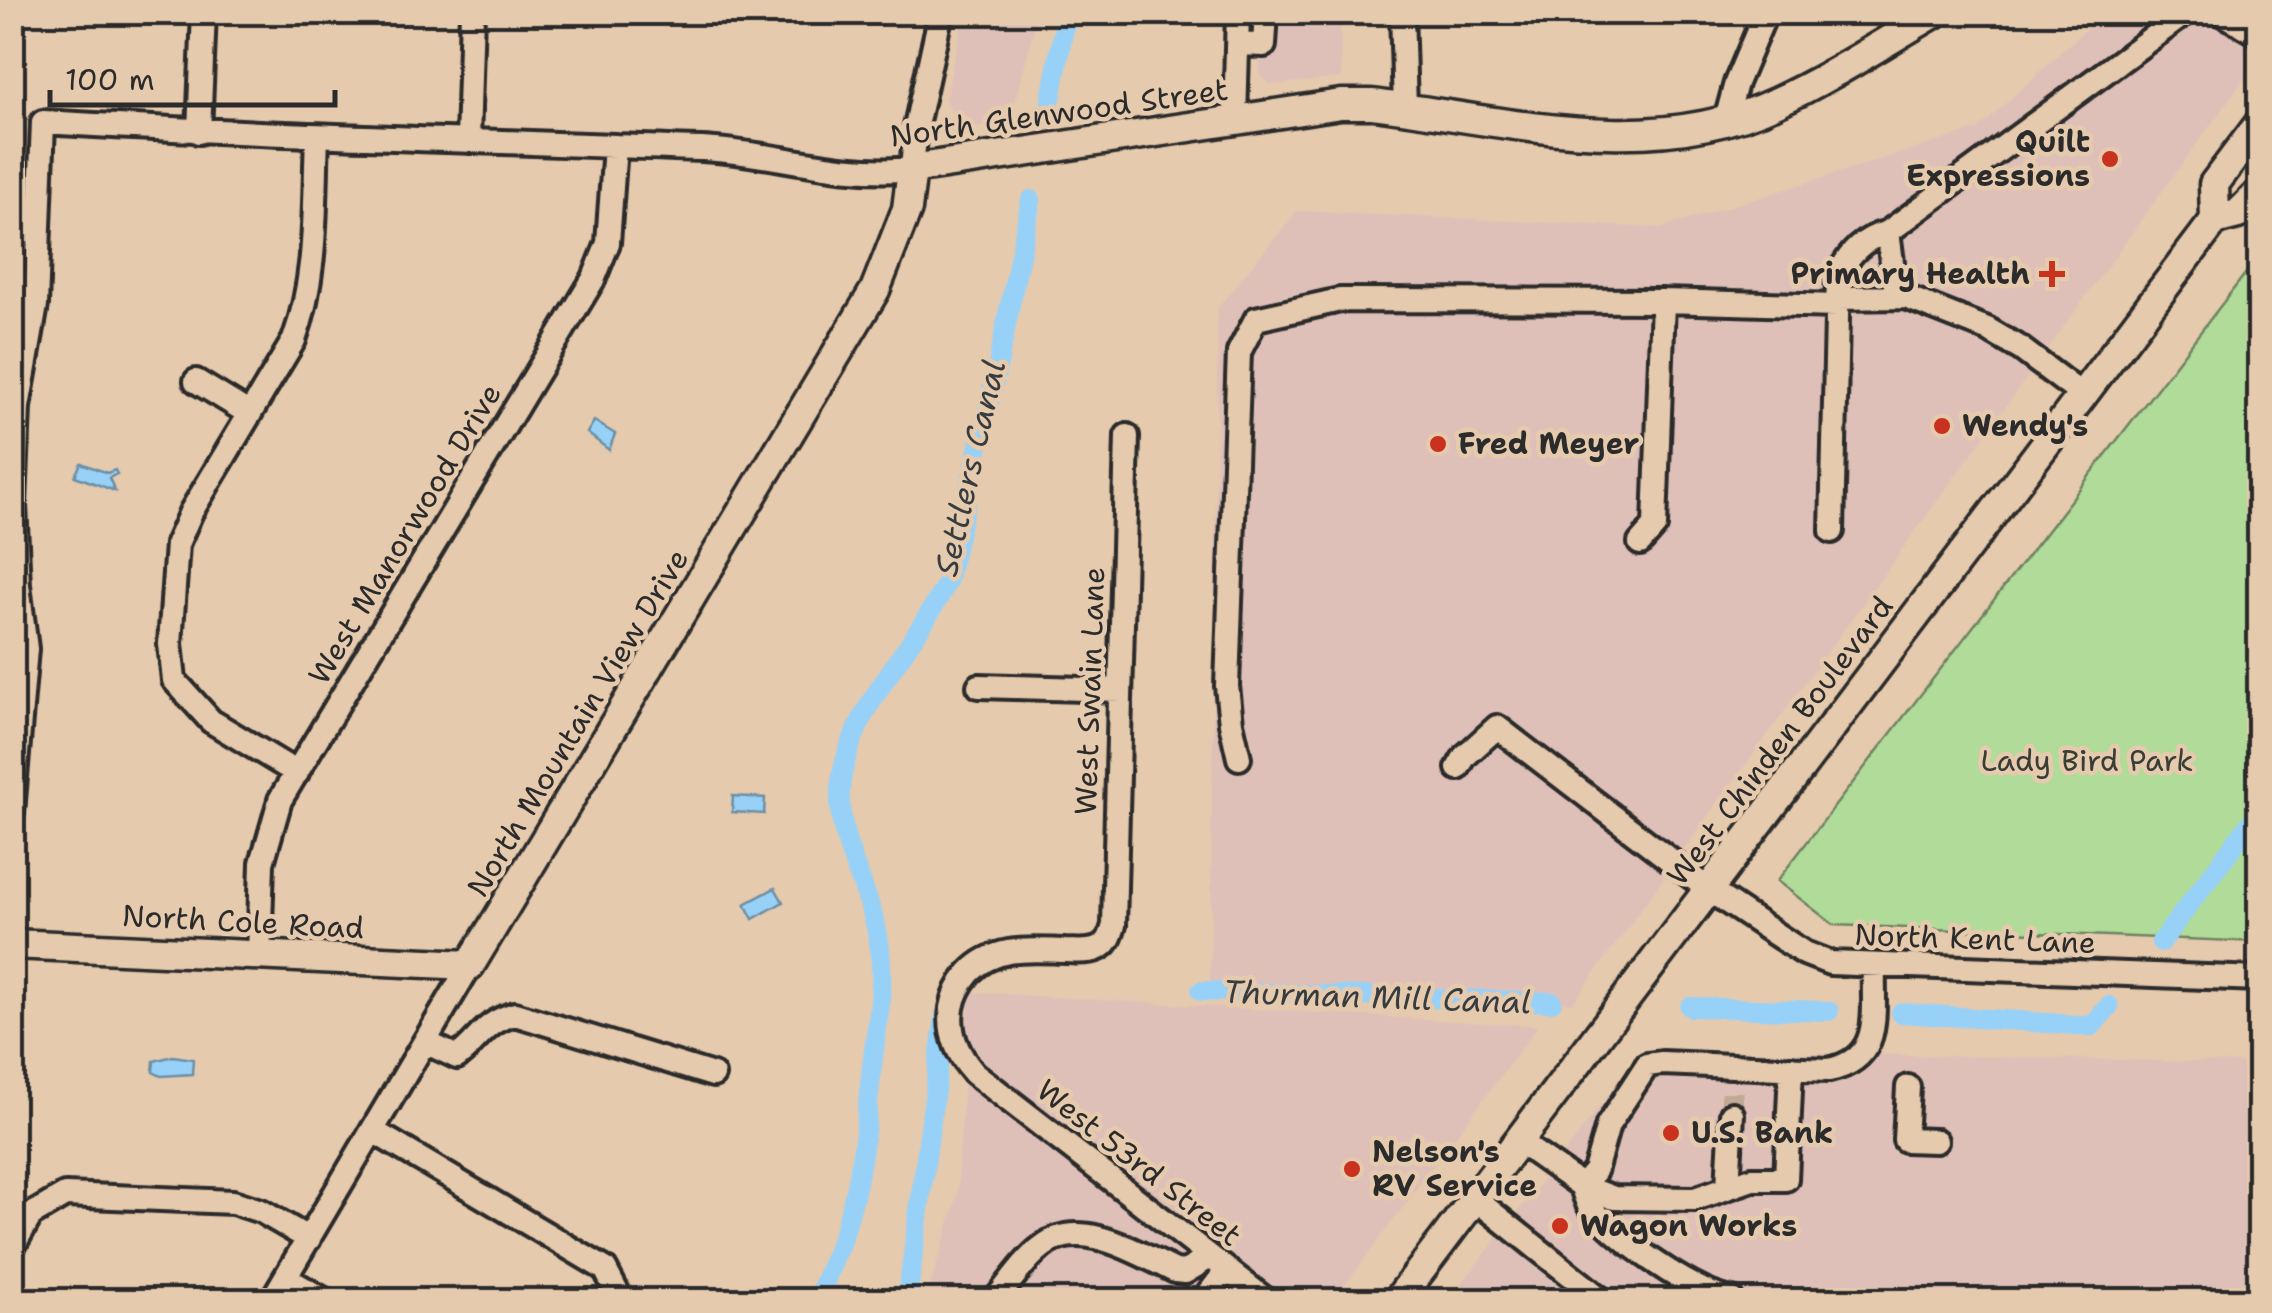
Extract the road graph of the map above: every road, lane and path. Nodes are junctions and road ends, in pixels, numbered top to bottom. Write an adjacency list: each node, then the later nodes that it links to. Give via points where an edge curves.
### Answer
1 (204, 12): 17 (street)
2 (472, 12): 19 (street)
3 (941, 12): 21 (street)
4 (1238, 12): 12 (street)
5 (1266, 12): 12 (street, via 1264,45)
6 (1402, 12): 13 (street)
7 (1766, 12): 15 (street)
8 (1936, 12): 15 (main road, North Glenwood Street, via 1776,103)
9 (2187, 12): 24 (street)
10 (2224, 14): 11 (street)
11 (2260, 35)
12 (1238, 44): 14 (street)
13 (1405, 108): 14 (main road, North Glenwood Street, via 1341,104); 15 (main road, North Glenwood Street, via 1598,134 1664,132)
14 (1235, 120): 21 (main road, North Glenwood Street)
15 (1726, 120)
16 (2260, 123): 23 (main road, West Chinden Boulevard, via 2214,184)
17 (200, 132): 18 (street, North Glenwood Street); 32 (street, North Glenwood Street, via 43,122 40,255 18,407)
18 (317, 136): 19 (street, North Glenwood Street); 30 (street, via 305,310)
19 (468, 141): 20 (street, North Glenwood Street)
20 (615, 146): 21 (street, North Glenwood Street, via 710,150 880,173); 40 (street, West Manorwood Drive, via 610,230 594,278)
21 (912, 169): 45 (main road, North Mountain View Drive, via 907,208 875,290)
22 (2260, 192): 23 (main road, West Chinden Boulevard, via 2238,214)
23 (2215, 220): 29 (main road, West Chinden Boulevard)
24 (1888, 232): 25 (street, via 1895,285); 27 (street, via 1850,253 1838,274)
25 (1906, 297): 27 (street); 29 (street, via 1987,329)
26 (1663, 302): 27 (street); 34 (street, via 1655,526); 38 (street, via 1340,300 1256,319 1239,352 1227,686)
27 (1837, 302): 33 (street)
28 (196, 381): 30 (street)
29 (2082, 396): 42 (main road, West Chinden Boulevard)
30 (250, 414): 40 (street, via 176,544 174,680 212,721)
31 (1127, 436): 37 (street, West Swain Lane)
32 (13, 505): 35 (street)
33 (1832, 532)
34 (1640, 543)
35 (19, 650): 41 (street)
36 (979, 686): 37 (street)
37 (1120, 690): 50 (street, West Swain Lane, via 1114,925 1105,945 1087,951 1005,952 976,966 956,993 951,1027)
38 (1239, 758)
39 (1458, 768): 42 (street, North Kent Lane, via 1497,727)
40 (297, 772): 44 (street, West Manorwood Drive, via 280,800 262,863)
41 (12, 812)
42 (1709, 890): 46 (street, North Kent Lane, via 1804,954); 55 (main road, West Chinden Boulevard)
43 (12, 944): 44 (main road, North Cole Road)
44 (259, 956): 45 (main road, North Cole Road)
45 (470, 965): 48 (street, North Mountain View Drive)
46 (1874, 965): 47 (street, North Kent Lane); 49 (street, via 1871,1038 1860,1058 1829,1070)
47 (2260, 979)
48 (426, 1042): 51 (street, via 458,1057 484,1028 515,1014); 54 (street, North Mountain View Drive)
49 (1791, 1068): 57 (street, via 1732,1077 1647,1066 1608,1125 1595,1172); 58 (street, via 1786,1178)
50 (974, 1073): 62 (street, West 53rd Street)
51 (713, 1076)
52 (1908, 1087): 56 (street, via 1905,1140)
53 (1732, 1114): 58 (street)
54 (373, 1131): 60 (street, North Mountain View Drive); 66 (street, via 606,1269)
55 (1518, 1141): 57 (street); 59 (main road, West Chinden Boulevard)
56 (1936, 1141)
57 (1582, 1186): 58 (street, via 1614,1198 1696,1198); 72 (street, via 1588,1206 1658,1265 1716,1298)
58 (1728, 1187)
59 (1474, 1198): 70 (main road, West Chinden Boulevard); 71 (street)
60 (308, 1239): 61 (street, via 234,1202 65,1195 31,1215); 63 (street, North Mountain View Drive)
61 (12, 1248)
62 (1218, 1264): 67 (street, via 1174,1271 1075,1233 1043,1245); 68 (street); 69 (street, West 53rd Street)
63 (286, 1278): 64 (street, North Mountain View Drive); 65 (street)
64 (272, 1300)
65 (324, 1300)
66 (616, 1300)
67 (994, 1300)
68 (1204, 1300)
69 (1266, 1300)
70 (1398, 1300)
71 (1602, 1300)
72 (1732, 1300)

